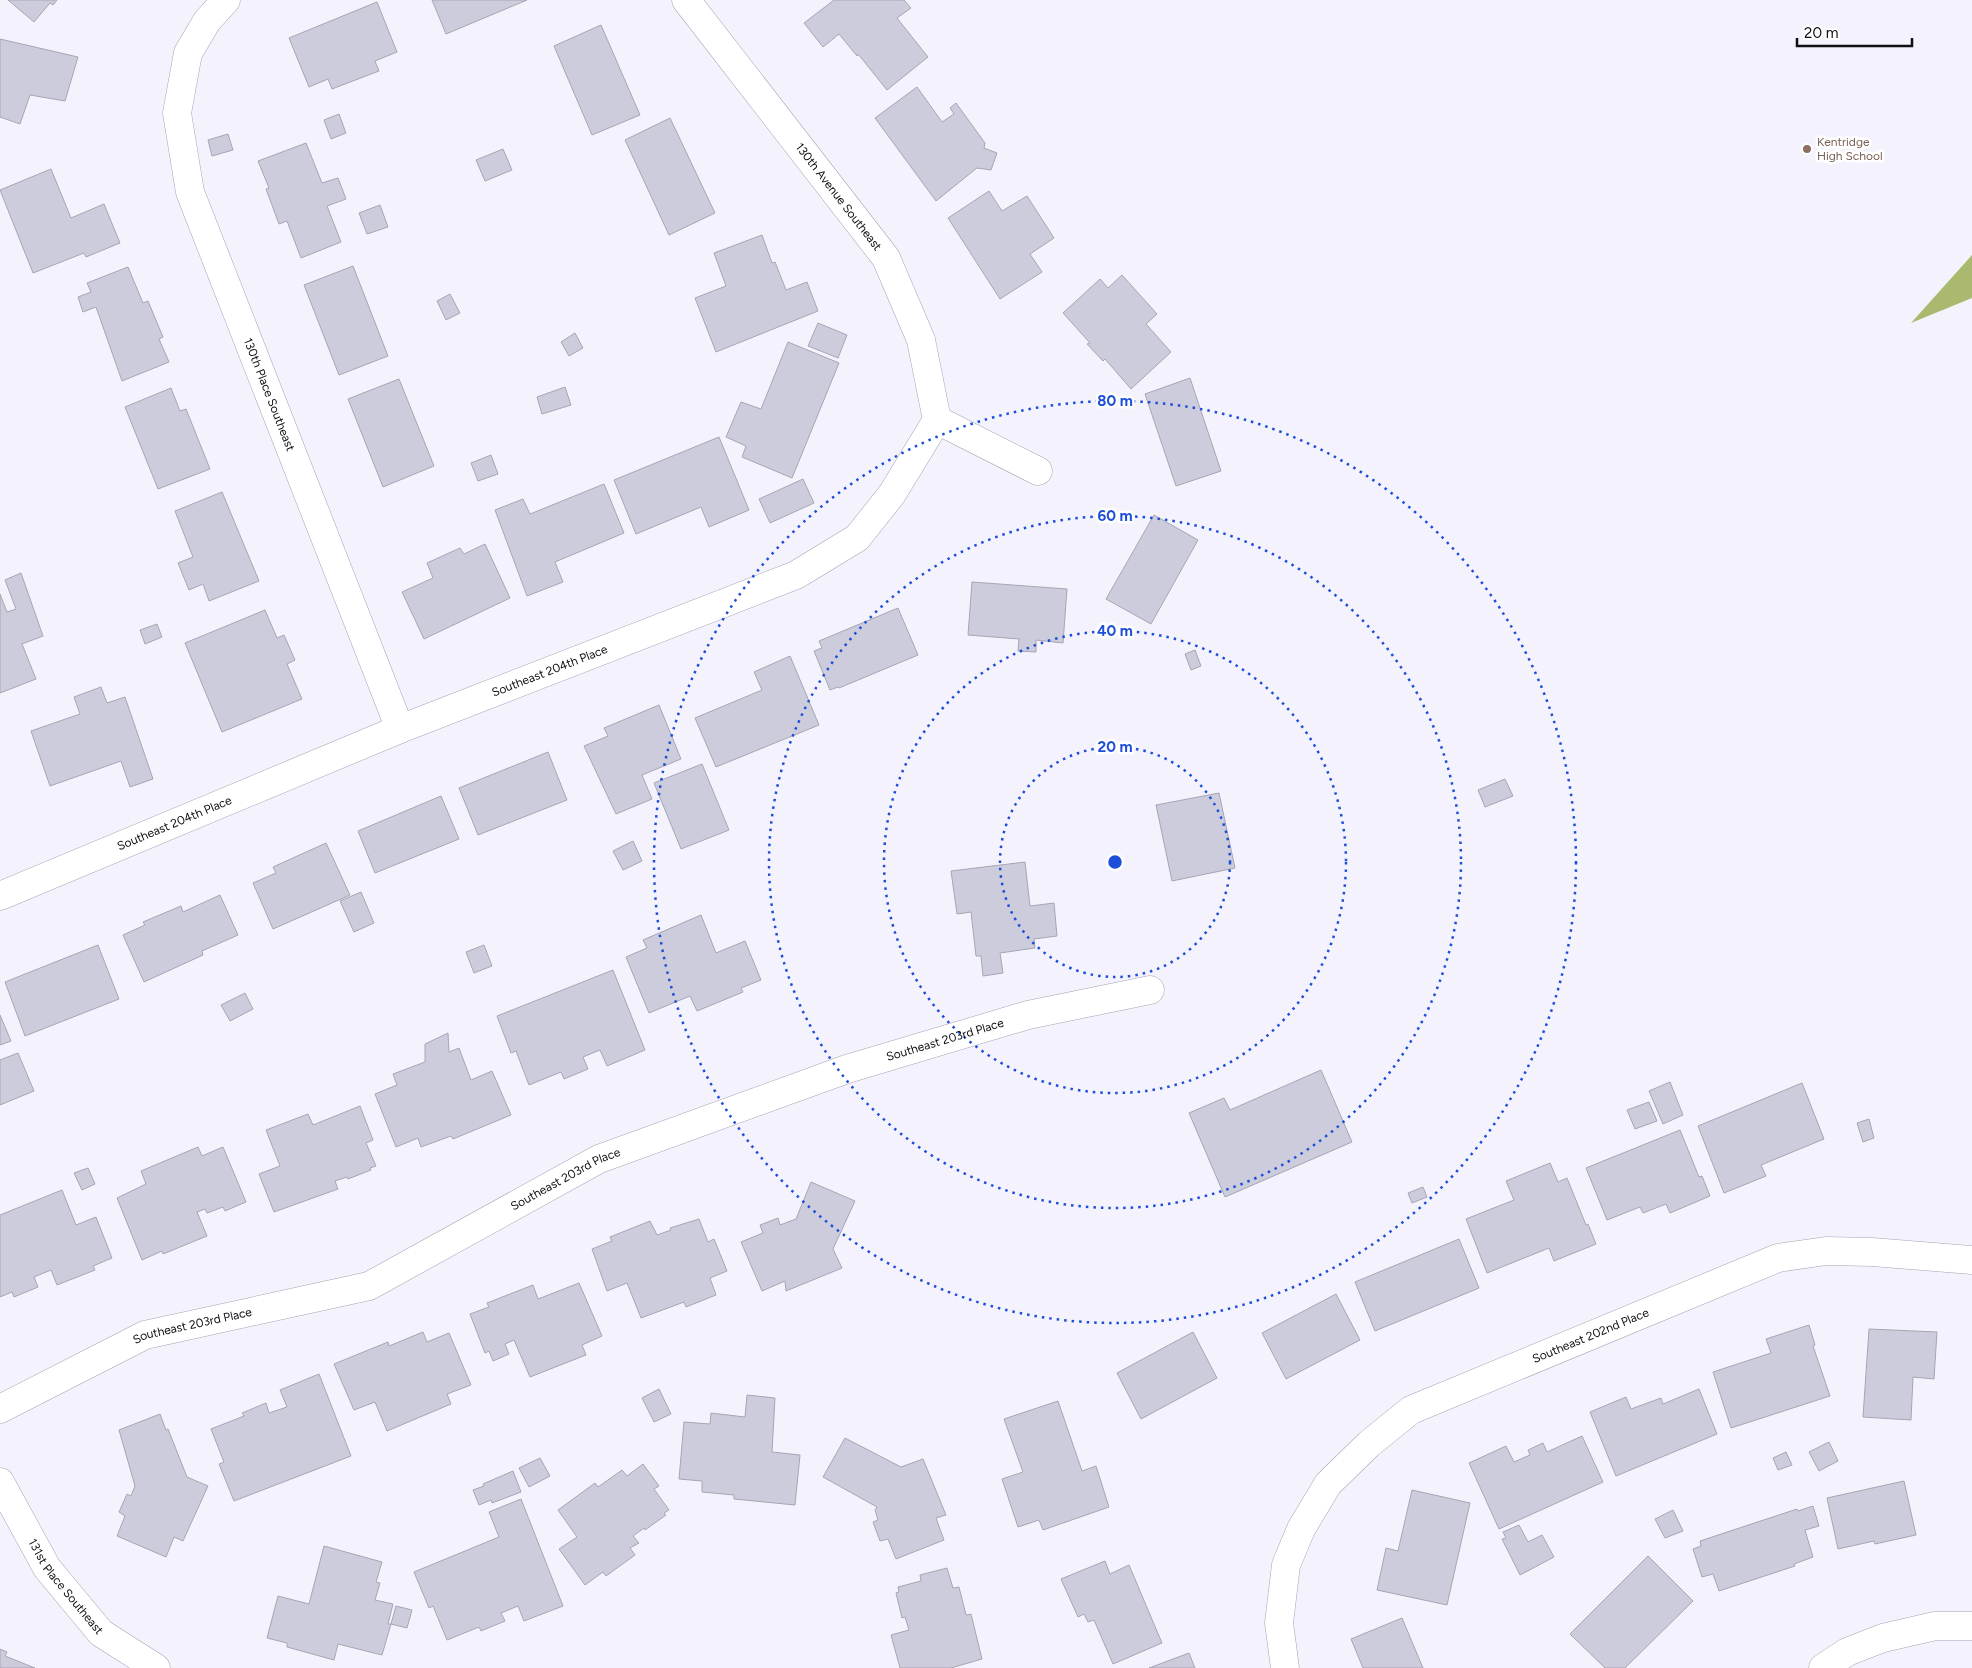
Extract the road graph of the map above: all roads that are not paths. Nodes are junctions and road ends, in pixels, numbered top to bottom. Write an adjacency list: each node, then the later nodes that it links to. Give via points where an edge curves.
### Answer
1 (226, 0): 5 (street, 130th Place Southeast, via 207,21 188,53 177,113 190,192)
2 (686, 0): 3 (street, 130th Avenue Southeast, via 886,258 922,340)
3 (937, 420): 4 (street); 5 (street, Southeast 204th Place, via 892,494 857,538 796,575)
4 (1038, 471)
5 (400, 729): 6 (street, Southeast 204th Place)
6 (0, 896)
7 (1150, 990): 9 (street, Southeast 203rd Place, via 1028,1015 847,1069 599,1159 369,1286 145,1335)
8 (1972, 1260): 13 (street, Southeast 202nd Place, via 1826,1251 1778,1258 1411,1410 1369,1444 1328,1484 1301,1529 1286,1565 1279,1623)
9 (0, 1409)
10 (0, 1482): 12 (street, 131st Place Southeast, via 47,1568 101,1633)
11 (1972, 1626): 14 (street, via 1935,1626 1883,1638 1847,1652)
12 (156, 1668)
13 (1285, 1668)
14 (1822, 1668)

